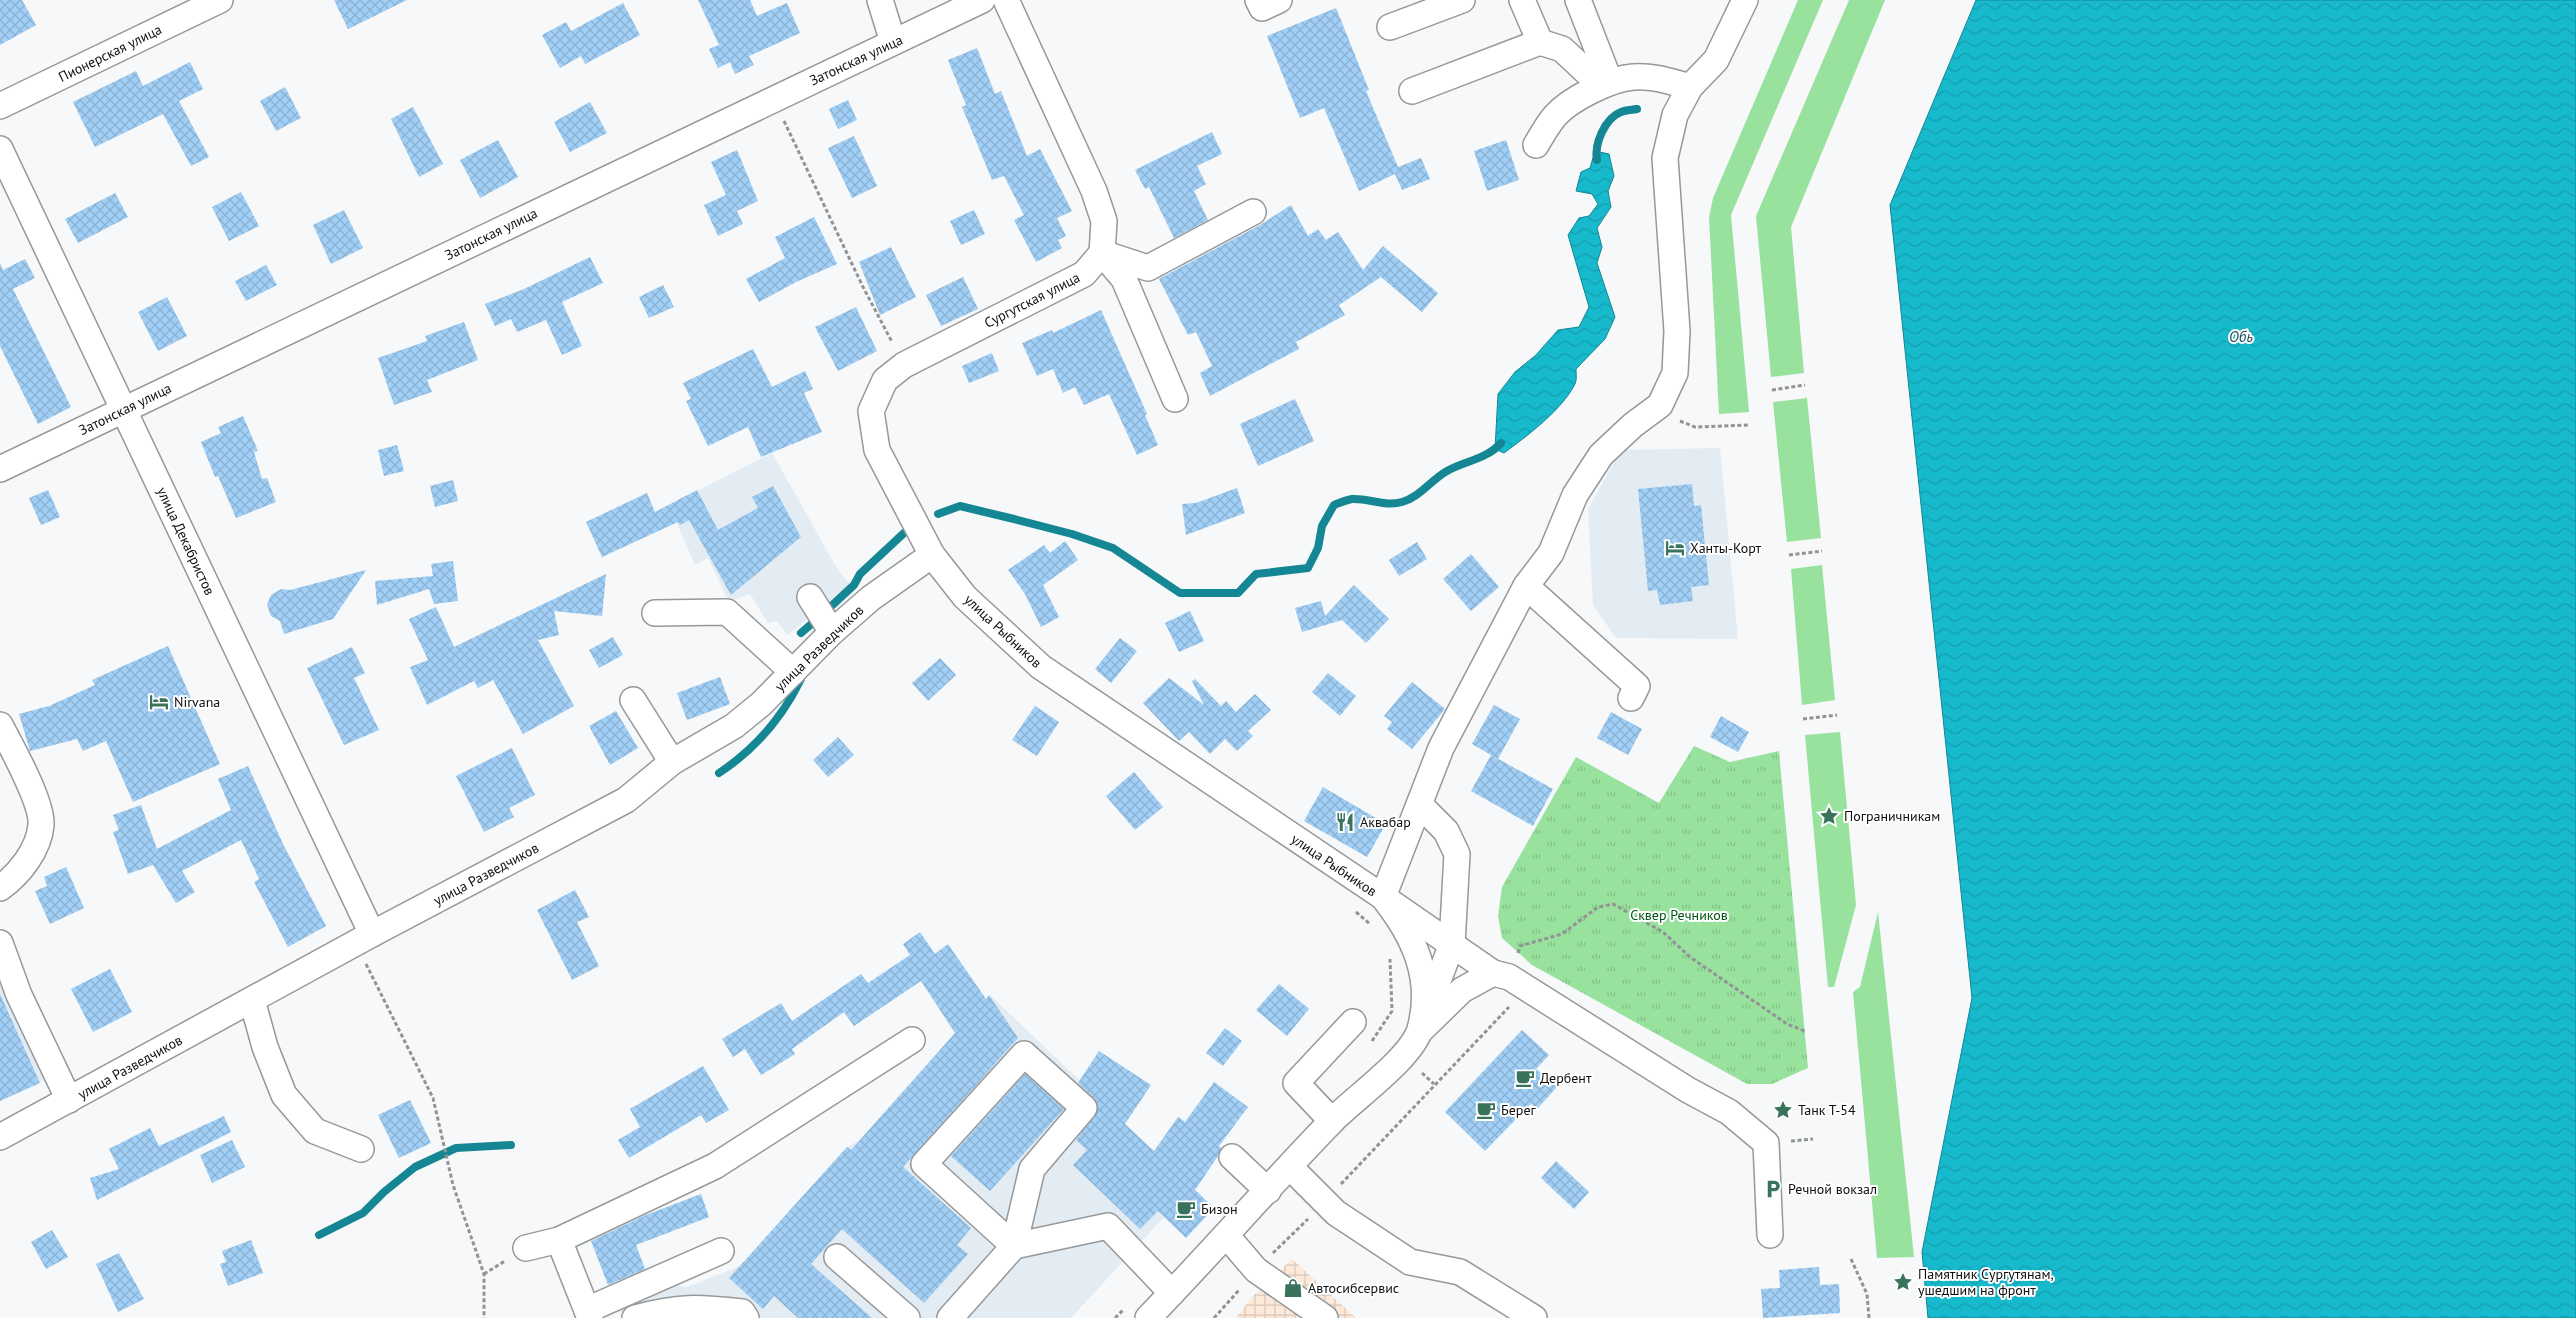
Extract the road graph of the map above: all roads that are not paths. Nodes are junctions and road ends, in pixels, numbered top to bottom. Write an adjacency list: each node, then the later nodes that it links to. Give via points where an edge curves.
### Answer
1 (220, 0): 17 (street, Пионерская улица)
2 (880, 0): 12 (street)
3 (982, 0): 12 (street, Затонская улица)
4 (1006, 0): 21 (street, via 1094,191 1104,221)
5 (1258, 0): 6 (street, via 1262,8)
6 (1279, 0)
7 (1462, 0): 11 (street)
8 (1522, 0): 13 (street)
9 (1578, 0): 14 (street)
10 (1745, 0): 15 (street, via 1716,60)
11 (1390, 27)
12 (893, 42): 23 (street, Затонская улица)
13 (1540, 42): 14 (street, via 1562,49 1592,76); 16 (street)
14 (1610, 82): 15 (street, via 1634,77 1667,80); 18 (street, via 1578,98 1556,115)
15 (1690, 87): 26 (street, via 1675,115 1666,158 1676,331 1675,373 1660,404 1633,424 1601,455 1574,495 1551,553)
16 (1412, 91)
17 (0, 106)
18 (1536, 145)
19 (0, 149): 23 (street, улица Декабристов)
20 (1253, 212): 21 (street, via 1148,268)
21 (1102, 253): 22 (street, via 1124,279); 25 (street, Сургутская улица, via 1084,274 904,365 885,380 871,411 876,450)
22 (1175, 399)
23 (123, 410): 24 (street, Затонская улица); 38 (street, улица Декабристов)
24 (0, 469)
25 (932, 554): 29 (street, улица Разведчиков, via 871,598); 37 (street, улица Рыбников, via 965,597 1041,667)
26 (1526, 586): 31 (street, via 1637,686); 35 (street, via 1441,748)
27 (810, 597): 29 (street)
28 (655, 613): 30 (street, via 727,612)
29 (832, 632): 30 (street, улица Разведчиков)
30 (793, 672): 34 (street, улица Разведчиков, via 734,726)
31 (1631, 698)
32 (633, 700): 34 (street)
33 (0, 725): 36 (street, via 31,787 41,823 36,846 11,880)
34 (672, 762): 38 (street, улица Разведчиков, via 626,800)
35 (1420, 806): 37 (street); 40 (street, via 1446,831 1457,854)
36 (0, 888)
37 (1383, 897): 40 (street); 44 (street, улица Рыбников, via 1402,921 1417,950 1425,989)
38 (364, 938): 42 (street, улица Разведчиков)
39 (0, 943): 46 (street, via 19,995)
40 (1452, 944): 41 (street); 44 (street)
41 (1501, 975): 44 (street, via 1462,990); 53 (street, via 1729,1112 1766,1143)
42 (252, 1000): 46 (street, улица Разведчиков); 49 (street, via 265,1047 284,1095 315,1131)
43 (1353, 1022): 47 (street, via 1296,1083)
44 (1420, 1031): 47 (street, улица Рыбников, via 1403,1055)
45 (912, 1040): 55 (street, via 715,1166)
46 (69, 1100): 48 (street, улица Разведчиков)
47 (1332, 1121): 51 (street, улица Рыбников)
48 (0, 1137)
49 (361, 1149)
50 (1232, 1156): 52 (street)
51 (1290, 1167): 52 (street, улица Рыбников); 68 (street, via 1336,1213 1410,1262 1460,1272)
52 (1268, 1191): 54 (street, улица Рыбников)
53 (1770, 1235)
54 (1227, 1236): 60 (street, улица Рыбников); 67 (street, via 1256,1270)
55 (560, 1240): 57 (street); 62 (street)
56 (1014, 1246): 56 (street, via 924,1164 1024,1054 1084,1108 1032,1169); 60 (street, via 1108,1226); 66 (street)
57 (526, 1248)
58 (721, 1251): 62 (street)
59 (837, 1257): 65 (street)
60 (1172, 1292): 61 (street, улица Рыбников)
61 (1138, 1311)
62 (588, 1314)
63 (635, 1318): 64 (street, via 668,1309 698,1307 742,1312)
64 (746, 1318)
65 (908, 1318)
66 (950, 1318)
67 (1325, 1318)
68 (1534, 1318)

